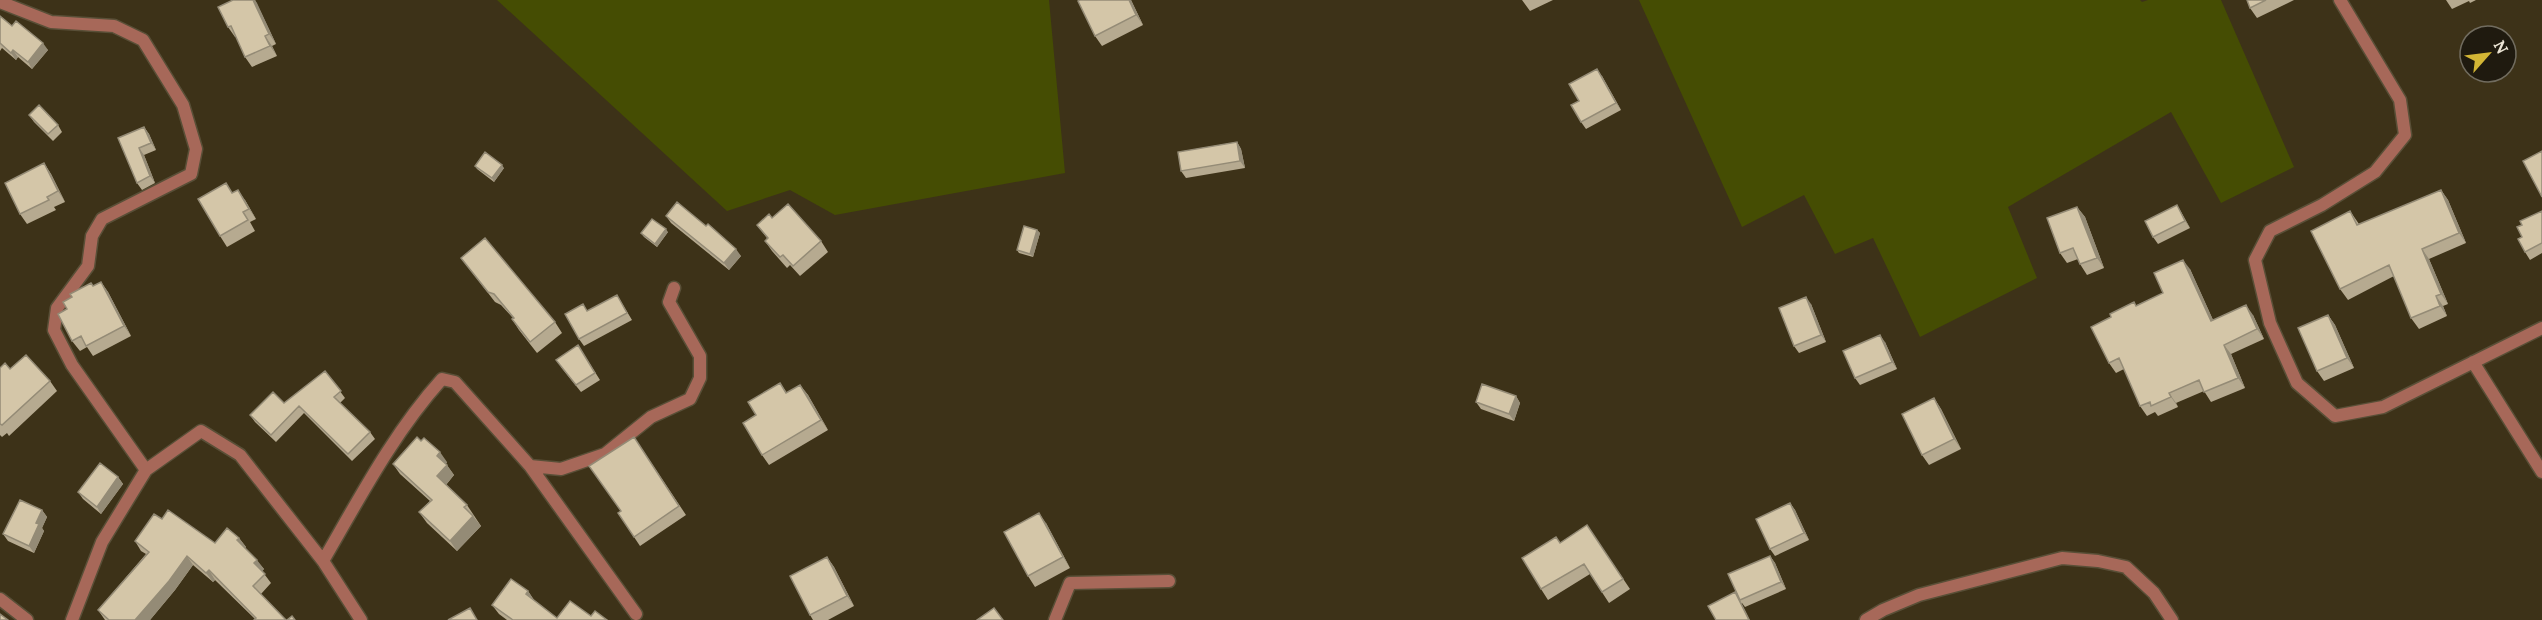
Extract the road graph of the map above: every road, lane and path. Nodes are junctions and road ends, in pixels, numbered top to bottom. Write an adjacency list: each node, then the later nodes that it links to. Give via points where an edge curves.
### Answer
1 (2340, 0): 5 (street, via 2400,100 2405,135 2375,172 2270,231 2255,260 2270,323 2297,383 2335,416 2383,407)
2 (0, 2): 7 (street, via 51,22 114,26 143,40 183,105 196,148 191,174 102,219 92,236 88,266 57,308 54,330 72,365)
3 (674, 288): 6 (street, via 669,302 700,356 700,378 690,399 651,417 605,454 561,469)
4 (2542, 328): 5 (street)
5 (2473, 362): 8 (street)
6 (530, 466): 9 (street, via 455,382 442,379 379,465); 12 (street)
7 (146, 470): 9 (street, via 201,431 240,455); 14 (street, via 102,542)
8 (2542, 472)
9 (322, 561): 15 (street)
10 (1169, 581): 16 (street, via 1070,583)
11 (0, 599): 13 (street)
12 (636, 614)
13 (27, 620)
14 (72, 620)
15 (361, 620)
16 (1055, 620)
17 (1866, 620): 18 (street, via 1919,596 2062,558 2126,567 2154,593)
18 (2172, 620)

